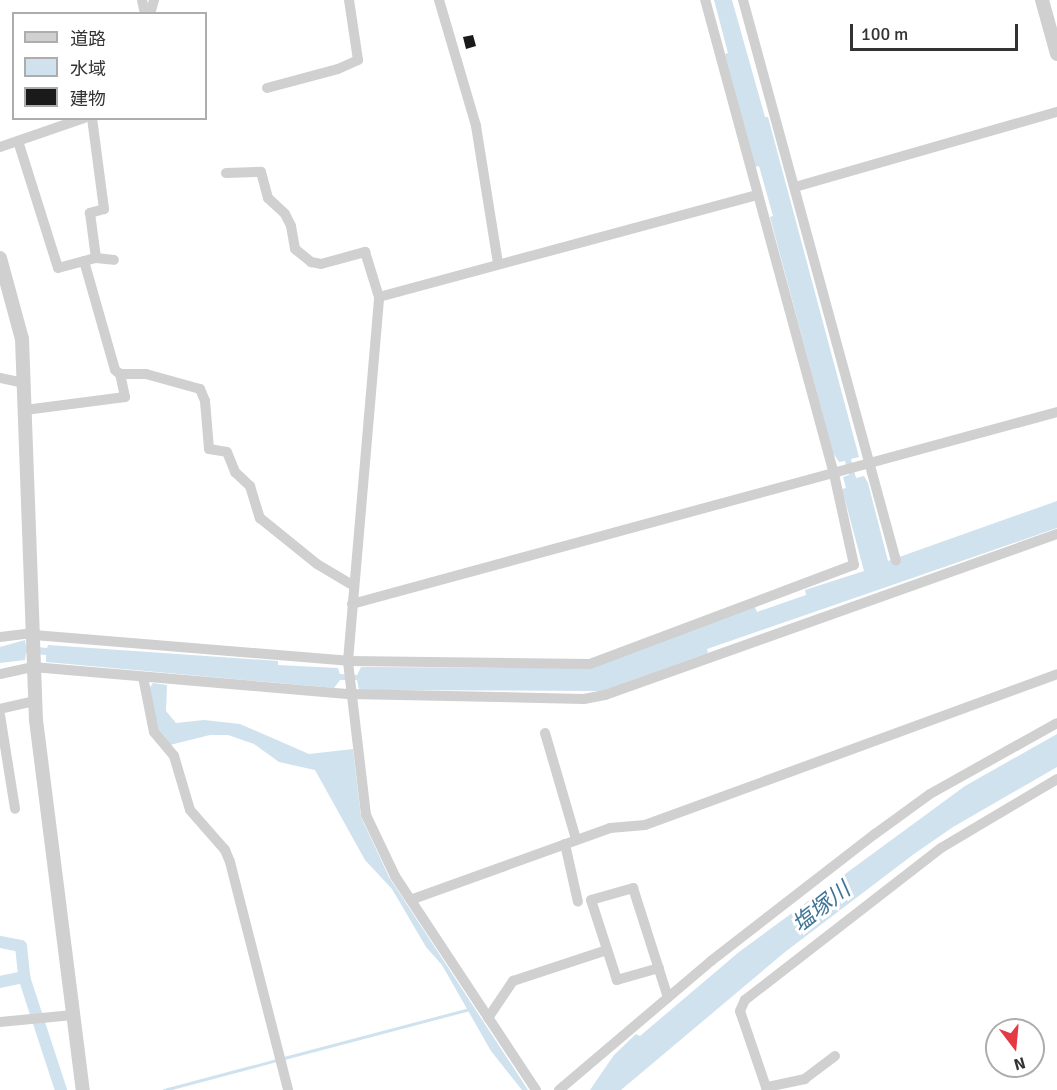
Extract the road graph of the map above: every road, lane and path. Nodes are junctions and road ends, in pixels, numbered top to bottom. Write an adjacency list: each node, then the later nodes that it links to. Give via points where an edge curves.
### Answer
1 (349, 0): 7 (street, via 358,60)
2 (439, 0): 20 (street, via 476,126)
3 (705, 0): 15 (street)
4 (743, 0): 14 (street)
5 (1042, 0): 6 (street)
6 (1057, 54)
7 (267, 88)
8 (1057, 112): 14 (street)
9 (78, 120): 11 (street)
10 (92, 120): 17 (street, via 104,209 90,213)
11 (18, 141): 12 (street); 19 (street, via 58,268)
12 (0, 147)
13 (226, 173): 21 (street, via 261,172 268,198 285,213 291,226 295,249 311,262 321,264 365,252)
14 (795, 187): 27 (street)
15 (758, 195): 20 (street); 28 (street)
16 (0, 258): 24 (street, via 22,339)
17 (96, 258): 18 (street); 19 (street)
18 (114, 260)
19 (84, 261): 22 (street, via 115,370)
20 (498, 264): 21 (street)
21 (379, 297): 31 (street)
22 (120, 374): 25 (street, via 125,397); 31 (street, via 147,374 200,389 205,401 209,449 230,456 235,472 250,486 260,518 317,564)
23 (0, 378): 24 (street)
24 (24, 383): 25 (street)
25 (25, 410): 34 (street)
26 (1057, 412): 27 (street)
27 (867, 465): 28 (street); 30 (street)
28 (834, 474): 32 (street); 35 (street, via 854,565 590,664)
29 (1057, 534): 40 (street, via 604,695 584,699)
30 (896, 561)
31 (354, 586): 32 (street)
32 (352, 604): 35 (street)
33 (0, 637): 34 (street)
34 (34, 637): 35 (street); 36 (street)
35 (348, 661): 40 (street)
36 (35, 666): 37 (street); 39 (street); 41 (street)
37 (0, 674)
38 (1057, 674): 49 (street, via 645,825 610,828)
39 (143, 677): 40 (street); 61 (street, via 154,732 174,756 190,810 225,850 230,862)
40 (350, 694): 51 (street, via 361,751 366,815 396,876)
41 (35, 701): 42 (street); 56 (street)
42 (0, 709)
43 (0, 715): 46 (street)
44 (1057, 723): 55 (street, via 930,794)
45 (545, 733): 49 (street)
46 (5, 777): 48 (street)
47 (1057, 779): 59 (street, via 941,848 745,1000 740,1011 766,1087 805,1079)
48 (15, 809)
49 (576, 839): 50 (street)
50 (565, 844): 51 (street); 52 (street)
51 (413, 899): 57 (street)
52 (578, 902)
53 (607, 950): 54 (street, via 617,980); 54 (street, via 591,900 633,888); 57 (street, via 513,981)
54 (659, 968): 55 (street)
55 (668, 998): 63 (street)
56 (73, 1015): 58 (street); 60 (street)
57 (488, 1018): 62 (street)
58 (0, 1022)
59 (835, 1056)
60 (83, 1090)
61 (288, 1090)
62 (536, 1090)
63 (558, 1090)

